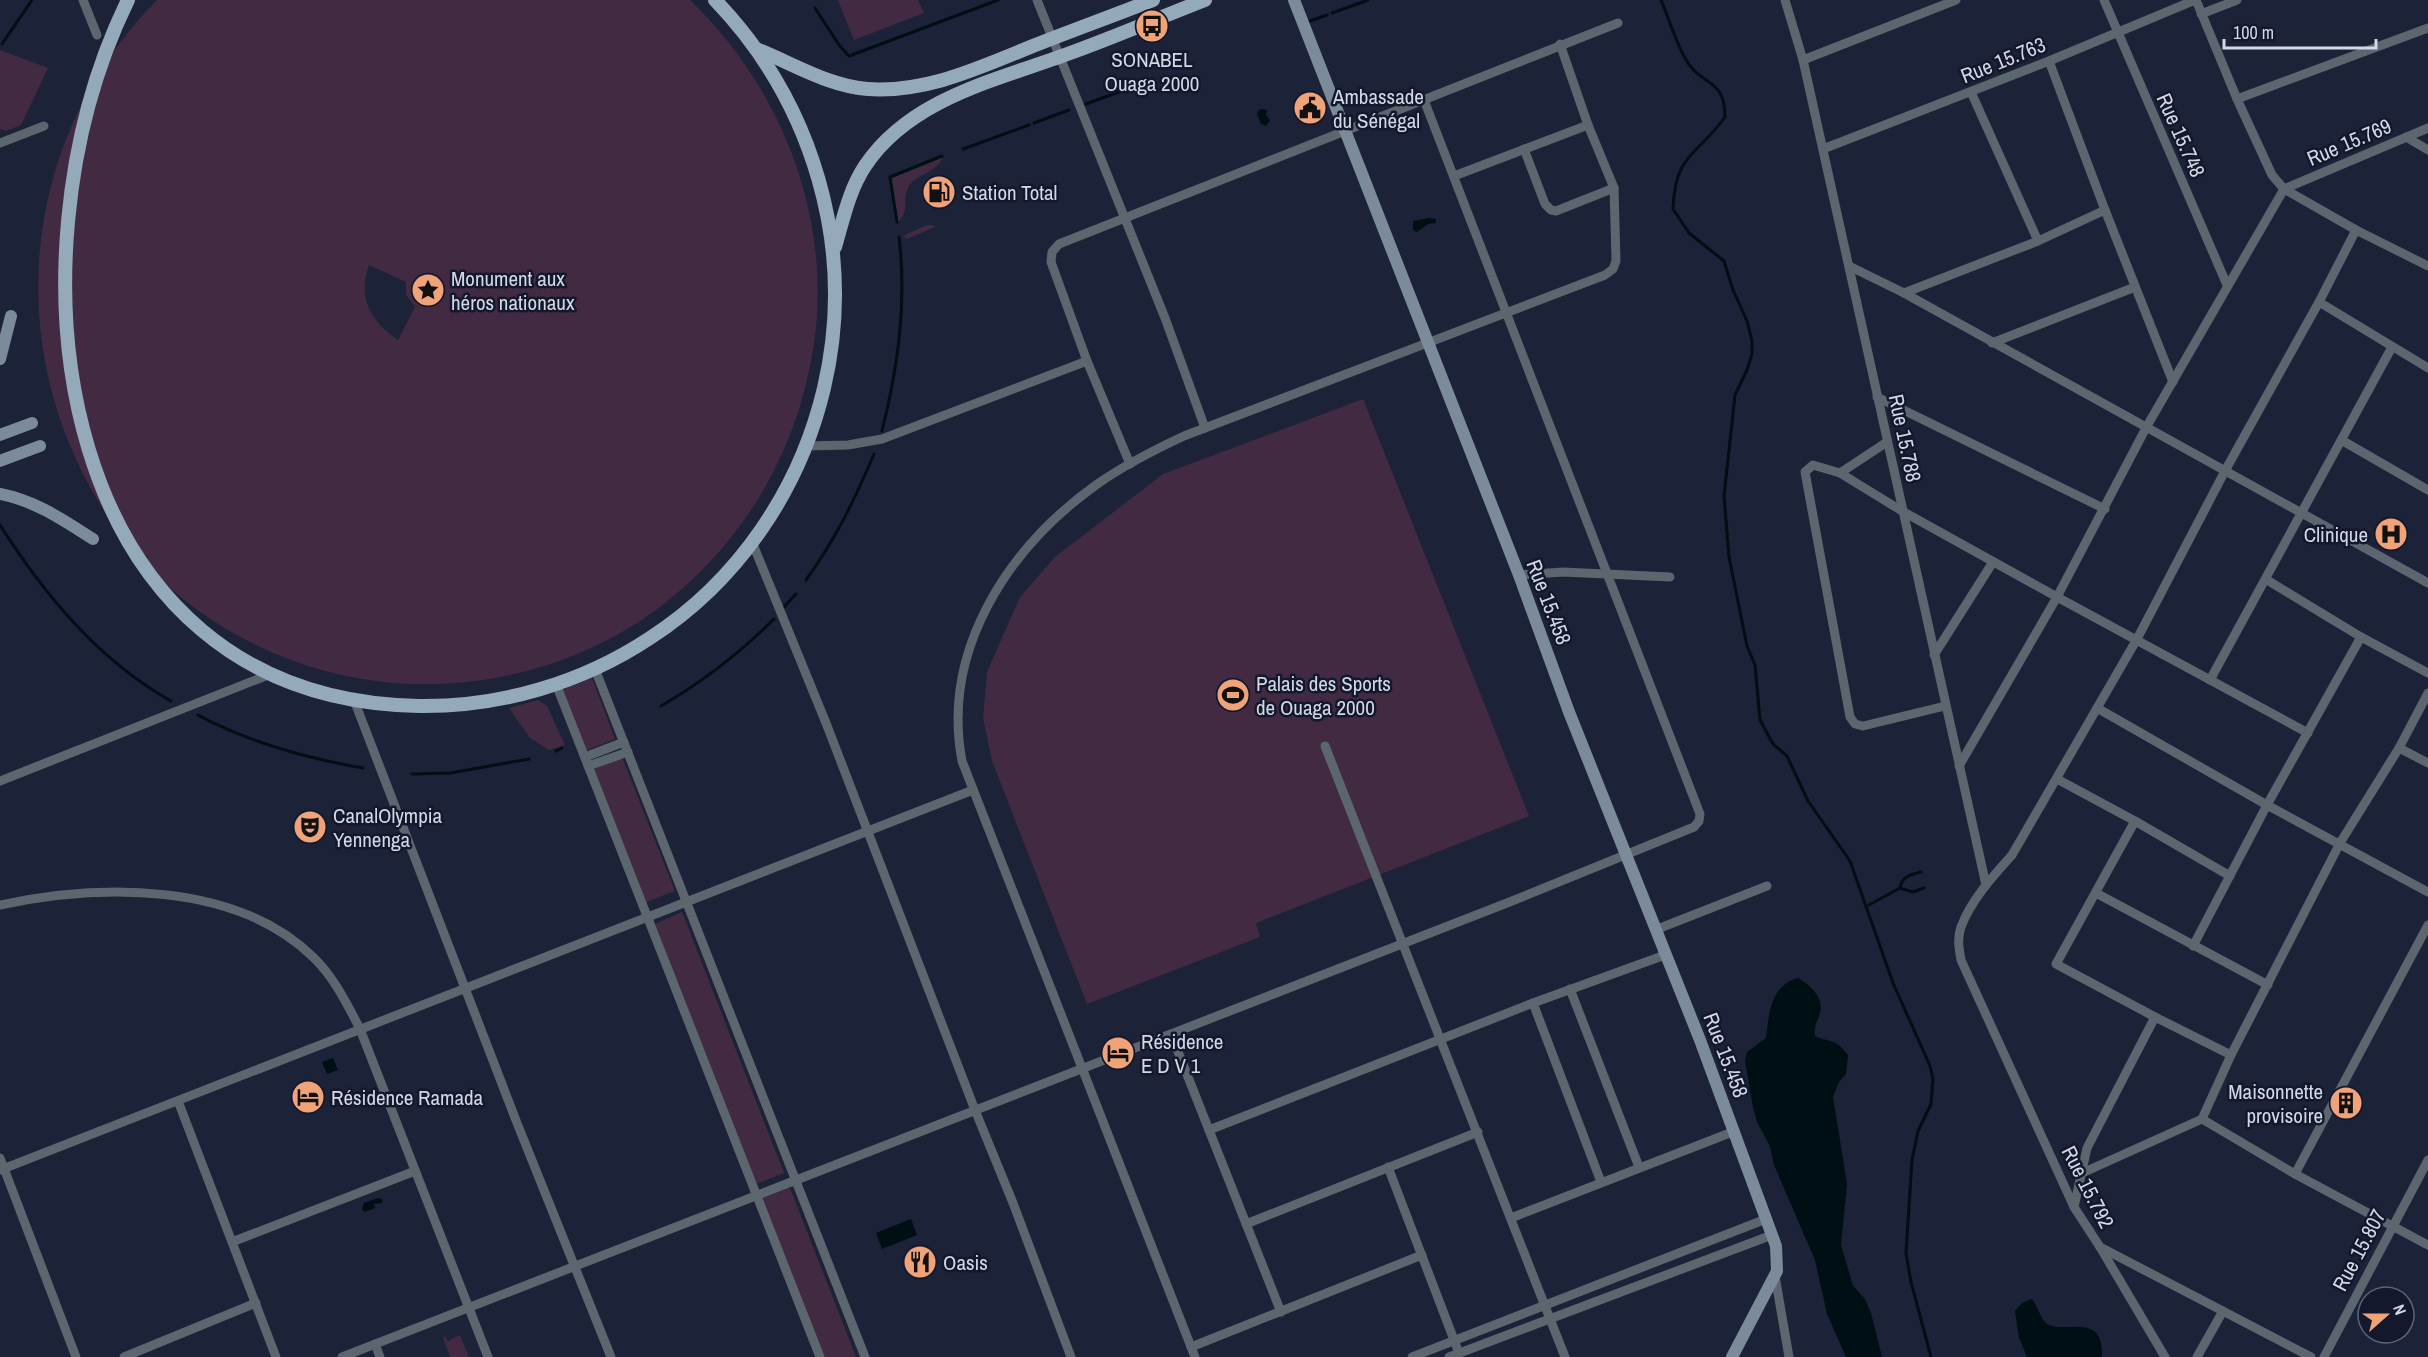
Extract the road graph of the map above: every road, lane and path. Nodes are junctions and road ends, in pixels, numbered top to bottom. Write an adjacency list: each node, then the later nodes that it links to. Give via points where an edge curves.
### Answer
1 (83, 0): 18 (street)
2 (128, 0): 18 (main road)
3 (715, 0): 20 (main road)
4 (1037, 0): 17 (street)
5 (1154, 0): 17 (main road)
6 (1205, 0): 21 (main road)
7 (1294, 0): 30 (main road, Rue 15.458)
8 (1785, 0): 22 (street, Rue 15.788)
9 (1956, 0): 22 (street)
10 (2104, 0): 16 (street, Rue 15.748)
11 (2195, 0): 13 (street); 16 (street, Rue 15.763)
12 (2236, 0): 13 (street)
13 (2201, 14): 25 (street)
14 (1618, 23): 19 (street)
15 (2428, 28): 25 (street)
16 (2117, 32): 23 (street, Rue 15.763); 47 (street, Rue 15.748)
17 (1053, 38): 20 (main road, via 954,77 914,88 893,89 866,89 818,77); 21 (street)
18 (94, 40)
19 (1560, 45): 26 (street); 28 (street)
20 (756, 49): 44 (main road, via 782,88 808,145 824,198)
21 (1060, 57): 41 (street); 44 (main road, via 950,97 897,132 865,166 855,184)
22 (1803, 60): 35 (street, Rue 15.788)
23 (2049, 61): 24 (street, Rue 15.763); 40 (street)
24 (1971, 92): 35 (street, Rue 15.763); 43 (street)
25 (2237, 99): 39 (street, via 2263,160)
26 (1424, 100): 30 (street); 37 (street)
27 (46, 120): 32 (main road); 33 (street)
28 (1588, 125): 34 (street); 38 (street)
29 (2428, 128): 31 (street, Rue 15.769)
30 (1344, 131): 41 (street); 54 (main road, Rue 15.458)
31 (2406, 137): 36 (street); 39 (street, Rue 15.769)
32 (37, 141)
33 (0, 143)
34 (1524, 149): 37 (street); 38 (street, via 1545,204 1551,210)
35 (1823, 149): 46 (street, Rue 15.788)
36 (2428, 150)
37 (1454, 176): 52 (street)
38 (1614, 188): 52 (street, via 1613,269)
39 (2284, 189): 42 (street); 47 (street)
40 (2104, 210): 43 (street); 48 (street)
41 (1125, 218): 59 (street, via 1059,244 1053,252 1051,262); 66 (street)
42 (2356, 230): 45 (street); 51 (street)
43 (2038, 241): 49 (street)
44 (833, 252): 70 (main road, via 835,308 831,351)
45 (2428, 266)
46 (1848, 267): 49 (street); 62 (street, Rue 15.788)
47 (2227, 285): 61 (street)
48 (2135, 286): 55 (street); 61 (street)
49 (1904, 293): 55 (street)
50 (10, 300): 53 (main road)
51 (2319, 302): 56 (street); 74 (street)
52 (1506, 312): 54 (street); 86 (street)
53 (11, 316): 57 (main road); 58 (main road)
54 (1426, 342): 66 (street); 87 (main road, Rue 15.458)
55 (1992, 343): 65 (street)
56 (2392, 348): 60 (street); 68 (street)
57 (15, 355)
58 (0, 359)
59 (1087, 361): 70 (street, via 882,439 848,446); 73 (street)
60 (2428, 368)
61 (2173, 382): 65 (street)
62 (1877, 397): 69 (street, Rue 15.788); 78 (street)
63 (27, 408): 64 (main road)
64 (32, 423): 67 (main road); 71 (main road)
65 (2147, 426): 74 (street); 78 (street)
66 (1205, 428): 73 (street)
67 (0, 435)
68 (2343, 441): 76 (street); 81 (street)
69 (1887, 442): 75 (street); 79 (street, Rue 15.788)
70 (806, 446): 83 (main road, via 782,496)
71 (43, 452): 72 (main road)
72 (0, 460)
73 (1130, 464): 115 (street, via 1064,511 1012,567 982,613 964,665 957,726 962,762)
74 (2226, 469): 81 (street); 94 (street)
75 (1840, 473): 79 (street); 103 (street, via 1813,465 1805,472 1850,717 1863,726)
76 (2428, 490)
77 (0, 494): 82 (main road, via 44,508)
78 (2105, 509): 91 (street)
79 (1902, 511): 85 (street); 95 (street, Rue 15.788)
80 (74, 512): 82 (main road)
81 (2300, 513): 89 (street); 90 (street)
82 (93, 539): 84 (main road)
83 (752, 542): 96 (main road, via 714,586 681,615 646,641); 118 (street)
84 (102, 551)
85 (1994, 562): 91 (street); 95 (street)
86 (1607, 573): 87 (street); 88 (street); 120 (street, via 1700,814 1694,827)
87 (1519, 575): 120 (main road, Rue 15.458)
88 (1670, 577)
89 (2266, 580): 93 (street); 99 (street)
90 (2428, 583)
91 (2057, 597): 94 (street); 112 (street)
92 (177, 624): 98 (main road)
93 (2361, 637): 97 (street); 105 (street)
94 (2137, 639): 99 (street); 104 (street)
95 (1934, 655): 103 (street, Rue 15.788)
96 (595, 669): 100 (main road); 106 (street)
97 (2428, 673)
98 (268, 675): 102 (main road); 114 (street)
99 (2210, 680): 105 (street)
100 (556, 684): 102 (main road, via 511,697 464,704 401,705); 110 (street)
101 (2428, 693): 108 (street)
102 (354, 700): 135 (street)
103 (1946, 706): 112 (street, Rue 15.788)
104 (2097, 708): 113 (street); 116 (street)
105 (2308, 734): 116 (street)
106 (624, 742): 109 (street); 110 (street)
107 (1324, 746): 131 (street)
108 (2398, 748): 111 (street); 119 (street)
109 (628, 752): 110 (street); 126 (street)
110 (586, 762): 128 (street)
111 (2428, 763)
112 (1959, 766): 122 (street, Rue 15.788)
113 (2057, 779): 117 (street); 122 (street, via 2012,855)
114 (0, 781)
115 (973, 790): 118 (street); 143 (street)
116 (2267, 806): 119 (street); 121 (street)
117 (2135, 821): 121 (street); 125 (street)
118 (867, 832): 126 (street); 145 (street)
119 (2340, 843): 124 (street); 134 (street)
120 (1626, 855): 130 (main road, Rue 15.458); 131 (street)
121 (2230, 876): 132 (street)
122 (1986, 885): 161 (street, Rue 15.792, via 1961,927 1961,960)
123 (1767, 886): 130 (street)
124 (2428, 892)
125 (2096, 893): 132 (street); 138 (street, via 2056,964)
126 (687, 902): 128 (street); 158 (street)
127 (0, 905): 139 (street, via 83,893 128,893 194,899 227,907 270,926 312,956 340,991)
128 (648, 917): 135 (street); 160 (street)
129 (2428, 925): 157 (street)
130 (1655, 930): 133 (main road, Rue 15.458)
131 (1404, 943): 140 (street); 141 (street)
132 (2193, 946): 134 (street)
133 (1665, 955): 136 (street); 148 (main road, Rue 15.458)
134 (2268, 985): 142 (street)
135 (466, 988): 139 (street); 171 (street)
136 (1570, 989): 137 (street); 153 (street)
137 (1533, 1003): 141 (street); 159 (street)
138 (2155, 1017): 142 (street); 156 (street, via 2092,1136)
139 (360, 1029): 144 (street); 155 (street)
140 (1171, 1034): 143 (street); 147 (street)
141 (1441, 1038): 147 (street); 149 (street)
142 (2231, 1055): 146 (street)
143 (1083, 1068): 145 (street); 181 (street)
144 (178, 1101): 154 (street); 167 (street)
145 (975, 1110): 158 (street); 192 (street)
146 (2202, 1119): 156 (street); 157 (street)
147 (1209, 1130): 164 (street)
148 (1735, 1131): 153 (street); 163 (main road, Rue 15.458)
149 (1478, 1132): 152 (street); 162 (street)
150 (0, 1158): 154 (street)
151 (2428, 1160): 165 (street, Rue 15.807)
152 (1388, 1167): 164 (street); 170 (street)
153 (1639, 1167): 159 (street)
154 (2, 1169): 183 (street)
155 (416, 1171): 167 (street); 175 (street)
156 (2080, 1174): 161 (street)
157 (2295, 1174): 165 (street)
158 (796, 1180): 160 (street); 191 (street)
159 (1601, 1182): 162 (street)
160 (756, 1195): 171 (street); 190 (street)
161 (2074, 1207): 169 (street, Rue 15.792)
162 (1511, 1218): 174 (street)
163 (1766, 1219): 166 (main road, Rue 15.458); 174 (street)
164 (1246, 1224): 177 (street)
165 (2392, 1226): 168 (street); 202 (street, Rue 15.807)
166 (1772, 1235): 172 (main road, Rue 15.458, via 1778,1256); 178 (street)
167 (232, 1242): 173 (street)
168 (2428, 1245)
169 (2100, 1248): 176 (street, Rue 15.792); 199 (street)
170 (1422, 1255): 177 (street); 179 (street)
171 (575, 1266): 175 (street); 189 (street)
172 (1775, 1276): 197 (main road); 198 (street)
173 (256, 1304): 184 (street); 185 (street)
174 (1545, 1307): 178 (street); 179 (street)
175 (469, 1308): 180 (street); 188 (street)
176 (2223, 1311): 200 (street); 201 (street, Rue 15.792)
177 (1281, 1312): 181 (street)
178 (1550, 1319): 182 (street); 196 (street)
179 (1454, 1340): 182 (street); 194 (street)
180 (375, 1344): 186 (street); 187 (street)
181 (1191, 1347): 193 (street)
182 (1459, 1353): 195 (street)
183 (76, 1357)
184 (124, 1357)
185 (276, 1357)
186 (342, 1357)
187 (380, 1357)
188 (488, 1357)
189 (611, 1357)
190 (820, 1357)
191 (865, 1357)
192 (1071, 1357)
193 (1196, 1357)
194 (1412, 1357)
195 (1449, 1357)
196 (1565, 1357)
197 (1732, 1357)
198 (1789, 1357)
199 (2165, 1357)
200 (2197, 1357)
201 (2311, 1357)
202 (2324, 1357)

